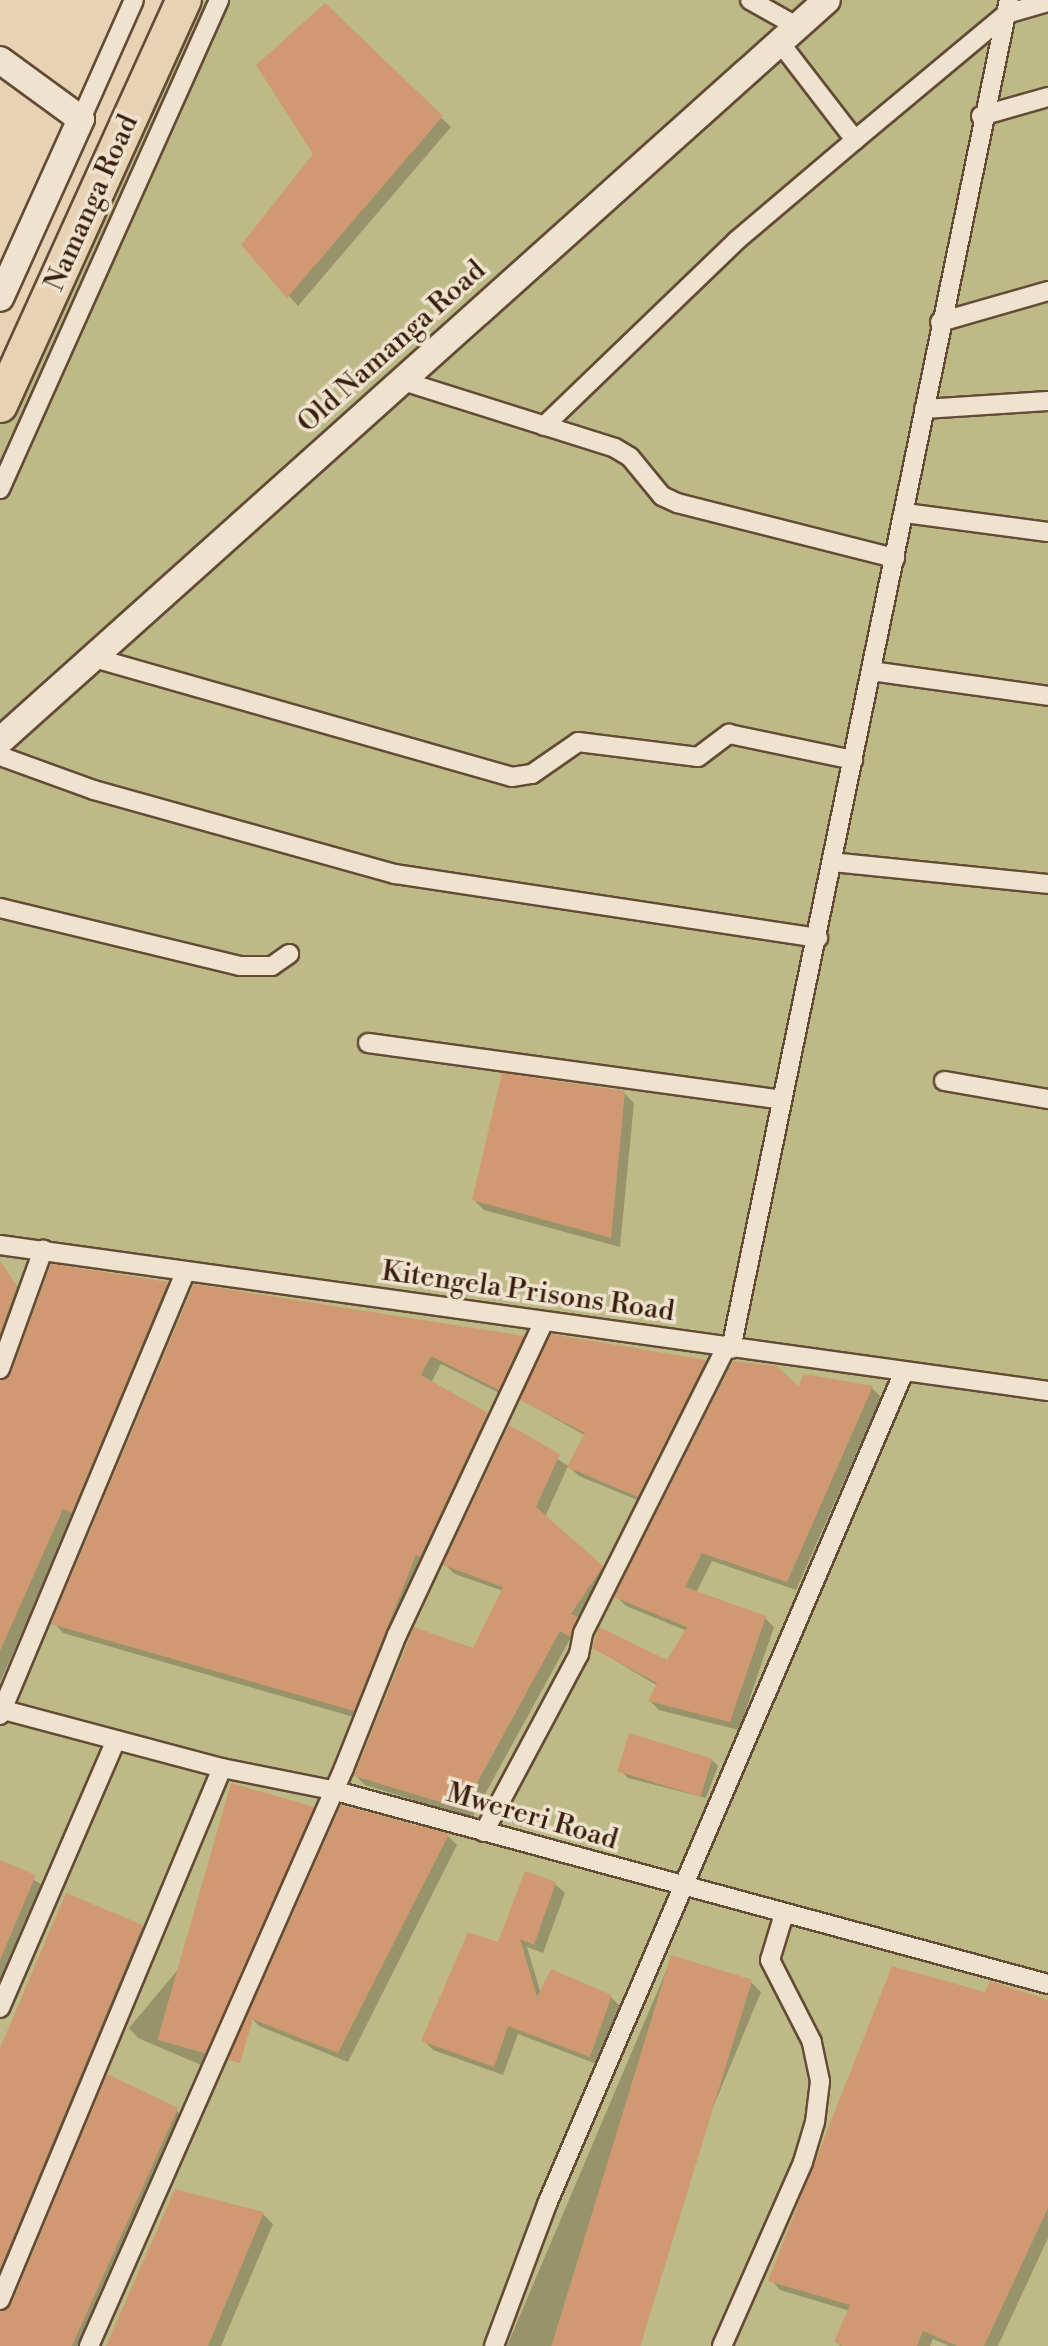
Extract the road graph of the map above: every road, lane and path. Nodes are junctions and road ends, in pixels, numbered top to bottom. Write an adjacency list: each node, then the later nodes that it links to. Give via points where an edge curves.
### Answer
1 (134, 0): 12 (street)
2 (184, 0): 14 (highway, Namanga Road)
3 (219, 0): 14 (street)
4 (750, 0): 8 (street)
5 (827, 0): 8 (street, Old Namanga Road)
6 (1048, 2): 7 (street)
7 (1007, 7): 11 (street); 13 (street)
8 (790, 36): 13 (street); 18 (street, Old Namanga Road)
9 (0, 60): 12 (street)
10 (1048, 97): 11 (street)
11 (981, 116): 17 (street)
12 (81, 119): 16 (street)
13 (855, 140): 24 (street, via 695,279)
14 (128, 165): 20 (highway, Namanga Road); 23 (street)
15 (1048, 291): 17 (street)
16 (0, 298)
17 (940, 322): 21 (street)
18 (403, 381): 24 (street); 29 (street, Old Namanga Road)
19 (1048, 401): 21 (street)
20 (0, 405)
21 (924, 409): 26 (street)
22 (0, 418): 23 (street)
23 (27, 426): 25 (street)
24 (544, 426): 28 (street, via 615,448 630,457 662,496 677,503)
25 (0, 489)
26 (905, 513): 27 (street); 28 (street)
27 (1048, 532)
28 (895, 558): 30 (street)
29 (91, 657): 32 (street, Old Namanga Road); 34 (street, via 512,777 532,774 578,742 698,757 729,734)
30 (871, 671): 31 (street); 34 (street)
31 (1048, 696)
32 (0, 741)
33 (0, 756): 38 (street, via 94,790 395,874)
34 (853, 760): 35 (street)
35 (832, 862): 36 (street); 38 (street)
36 (1048, 884)
37 (0, 908): 39 (street, via 240,966 272,966)
38 (818, 938): 42 (street)
39 (289, 954)
40 (368, 1043): 42 (street)
41 (944, 1081): 43 (street)
42 (779, 1099): 48 (street)
43 (1048, 1099)
44 (0, 1245): 45 (street, Kitengela Prisons Road)
45 (43, 1250): 46 (street, Kitengela Prisons Road); 49 (street)
46 (186, 1271): 47 (street, Kitengela Prisons Road); 52 (street)
47 (543, 1323): 48 (street, Kitengela Prisons Road); 55 (street, via 397,1635)
48 (728, 1349): 50 (street, Kitengela Prisons Road); 56 (street, via 583,1633 579,1654)
49 (0, 1369)
50 (904, 1372): 51 (street, Kitengela Prisons Road); 57 (street)
51 (1048, 1391)
52 (1, 1711): 53 (street, Mwereri Road)
53 (116, 1740): 54 (street, Mwereri Road); 60 (street)
54 (222, 1768): 55 (street, Mwereri Road); 61 (street)
55 (332, 1790): 56 (street, Mwereri Road); 62 (street)
56 (484, 1832): 57 (street, Mwereri Road)
57 (683, 1888): 58 (street, Mwereri Road); 63 (street, via 547,2204)
58 (784, 1914): 59 (street, Mwereri Road); 64 (street, via 770,1960 812,2042 820,2081 815,2122 803,2162)
59 (1048, 1984)
60 (0, 2008)
61 (0, 2300)
62 (89, 2346)
63 (494, 2346)
64 (722, 2346)

